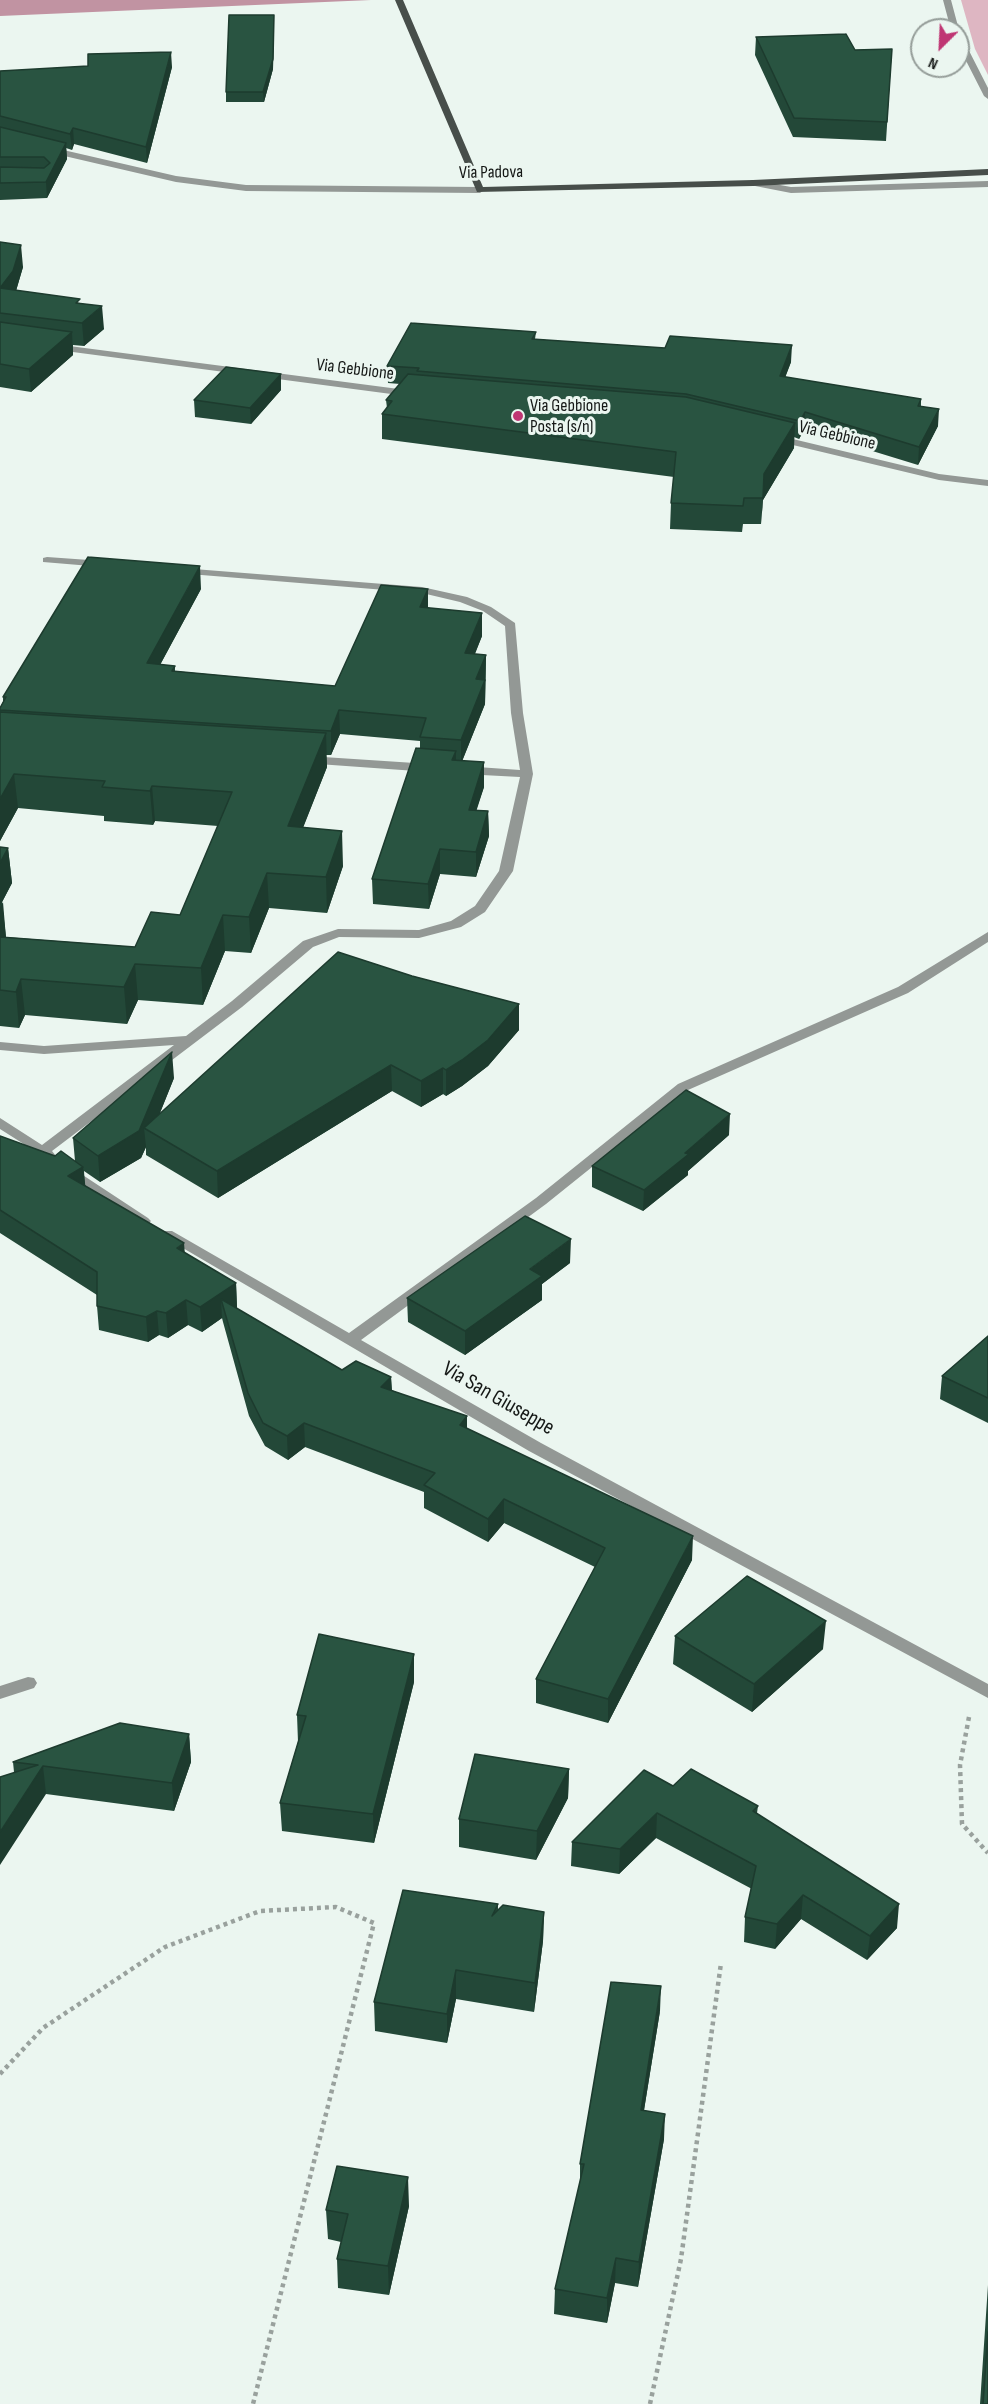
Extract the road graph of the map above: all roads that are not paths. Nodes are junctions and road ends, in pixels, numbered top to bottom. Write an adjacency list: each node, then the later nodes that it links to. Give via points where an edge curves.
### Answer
1 (399, 0): 10 (main road)
2 (947, 0): 3 (street)
3 (952, 18)
4 (970, 61): 5 (street)
5 (988, 96)
6 (34, 146): 10 (street, Via Padova, via 176,179 246,188)
7 (988, 172): 8 (main road, Via Padova)
8 (753, 183): 9 (street, via 791,190); 10 (main road, Via Padova)
9 (988, 184)
10 (480, 190)
11 (46, 346): 12 (street, Via Gebbione)
12 (429, 395)
13 (766, 436): 14 (street, Via Gebbione, via 939,477)
14 (988, 483)
15 (47, 560): 16 (street)
16 (117, 565)
17 (164, 569): 19 (street, via 422,590 487,609 511,626 517,712)
18 (293, 759): 19 (street)
19 (527, 774): 21 (street, via 506,871 480,909 456,924 418,934 338,933 308,944 237,1004)
20 (988, 936): 25 (street, via 903,990 682,1087 541,1201)
21 (186, 1040): 22 (street, via 44,1050); 24 (street)
22 (0, 1046)
23 (0, 1122): 24 (street, Via San Giuseppe)
24 (43, 1151): 25 (street, Via San Giuseppe, via 140,1219)
25 (350, 1340): 27 (street, Via San Giuseppe, via 535,1447)
26 (28, 1683): 28 (street)
27 (981, 1689)
28 (0, 1693)

